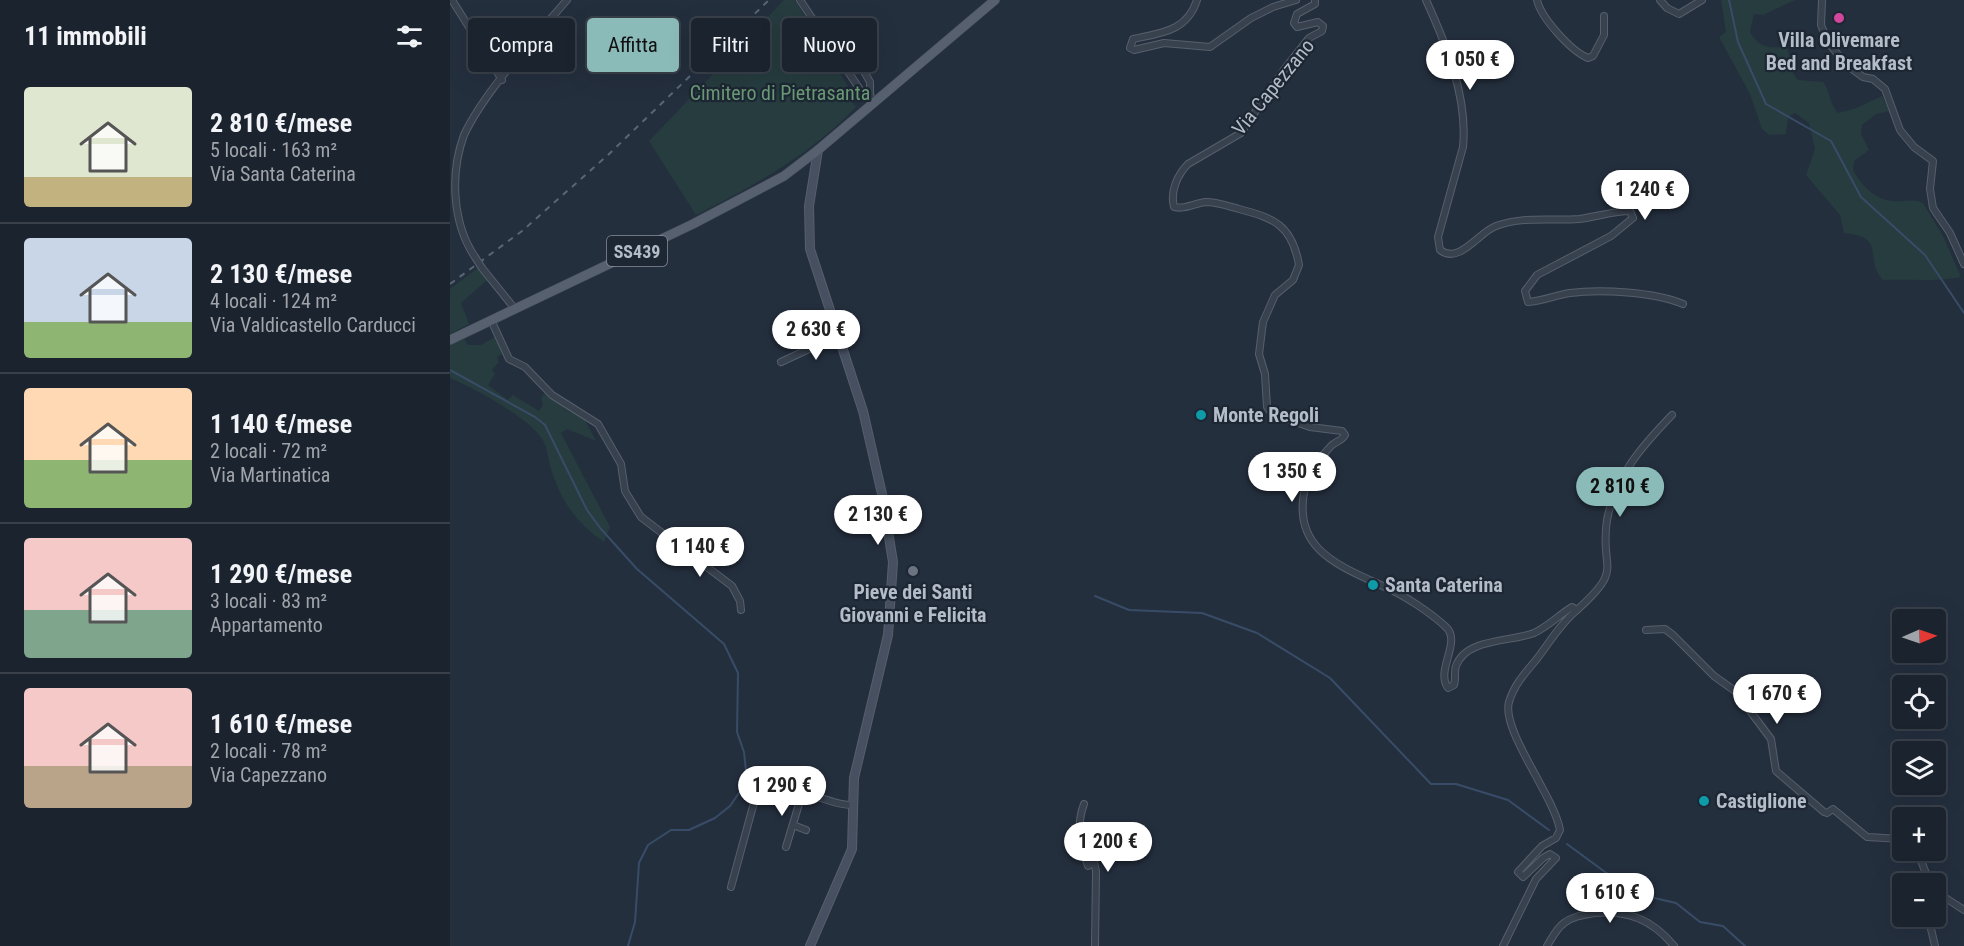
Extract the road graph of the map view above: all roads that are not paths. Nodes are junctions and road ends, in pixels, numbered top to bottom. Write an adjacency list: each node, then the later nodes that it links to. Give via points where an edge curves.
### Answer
1 (452, 0): 17 (street)
2 (567, 0): 17 (street)
3 (800, 0): 14 (street)
4 (995, 0): 19 (main road, SS439)
5 (1197, 0): 6 (street, via 1191,16 1179,27 1133,39 1130,48 1164,43 1210,47 1251,18)
6 (1296, 0)
7 (1315, 0): 31 (street, Via Capezzano, via 1315,4 1297,14 1294,23 1297,27 1318,22 1322,31 1310,38 1282,71 1241,133 1180,171 1172,200 1179,209 1210,202 1275,220 1287,233 1298,259 1293,280 1275,295 1263,322 1259,352 1269,411 1310,428 1344,432 1306,483 1303,516 1308,535 1330,559 1395,592 1446,627 1451,640 1444,678 1448,688 1454,685 1455,668 1465,654 1487,644 1533,633 1555,622 1572,607)
8 (1426, 0): 23 (street, via 1448,53 1464,132 1438,237 1440,250 1456,254 1488,229 1512,222 1630,211 1633,218 1611,236 1536,275 1525,291 1528,302 1570,293 1603,292)
9 (1537, 0): 13 (street, via 1569,45 1588,58 1604,35)
10 (1660, 0): 11 (street, via 1679,14)
11 (1702, 0)
12 (1822, 0): 22 (street, via 1821,25 1829,44 1848,66 1885,89 1906,139 1933,161 1933,208 1950,232)
13 (1604, 16)
14 (812, 18)
15 (848, 72): 18 (street, via 861,91)
16 (864, 72): 18 (street, via 870,82)
17 (502, 80): 21 (street, via 463,135)
18 (870, 94): 19 (street)
19 (873, 104): 20 (main road, SS439)
20 (818, 150): 24 (main road, SS439, via 764,188); 26 (street, via 808,235)
21 (451, 182): 24 (street, bridge, via 460,233)
22 (1964, 264)
23 (1683, 304)
24 (515, 309): 25 (main road, SS439)
25 (491, 320): 27 (main road, SS439); 30 (street, via 509,358 525,367 552,395 598,424 621,464 625,491 641,517 732,586)
26 (837, 336): 28 (street); 35 (street, via 873,450 893,562 888,635 858,757)
27 (450, 340)
28 (781, 362)
29 (1672, 415): 31 (street, via 1640,448 1624,472 1608,518 1608,576)
30 (741, 610)
31 (1577, 610): 46 (street, via 1564,621 1514,687 1508,704 1508,722 1560,830 1518,872 1523,877 1542,858 1550,854 1556,858 1536,879)
32 (1647, 630): 38 (street, via 1657,628 1673,634 1714,676 1735,691 1771,739 1776,771 1824,812 1833,809 1867,837)
33 (802, 794): 35 (street, via 835,805); 36 (street); 40 (street, via 759,784)
34 (1084, 804): 45 (street, via 1078,820 1088,866 1095,862)
35 (852, 805): 44 (street, via 854,828 848,864)
36 (793, 825): 37 (street); 39 (street)
37 (806, 830)
38 (1892, 838)
39 (786, 847)
40 (731, 887)
41 (1946, 898): 42 (street)
42 (1964, 910)
43 (1931, 927): 49 (street)
44 (810, 946)
45 (1095, 946)
46 (1503, 946)
47 (1547, 946): 48 (street, via 1558,928 1573,918 1615,911 1637,916 1662,931)
48 (1674, 946)
49 (1935, 946)

